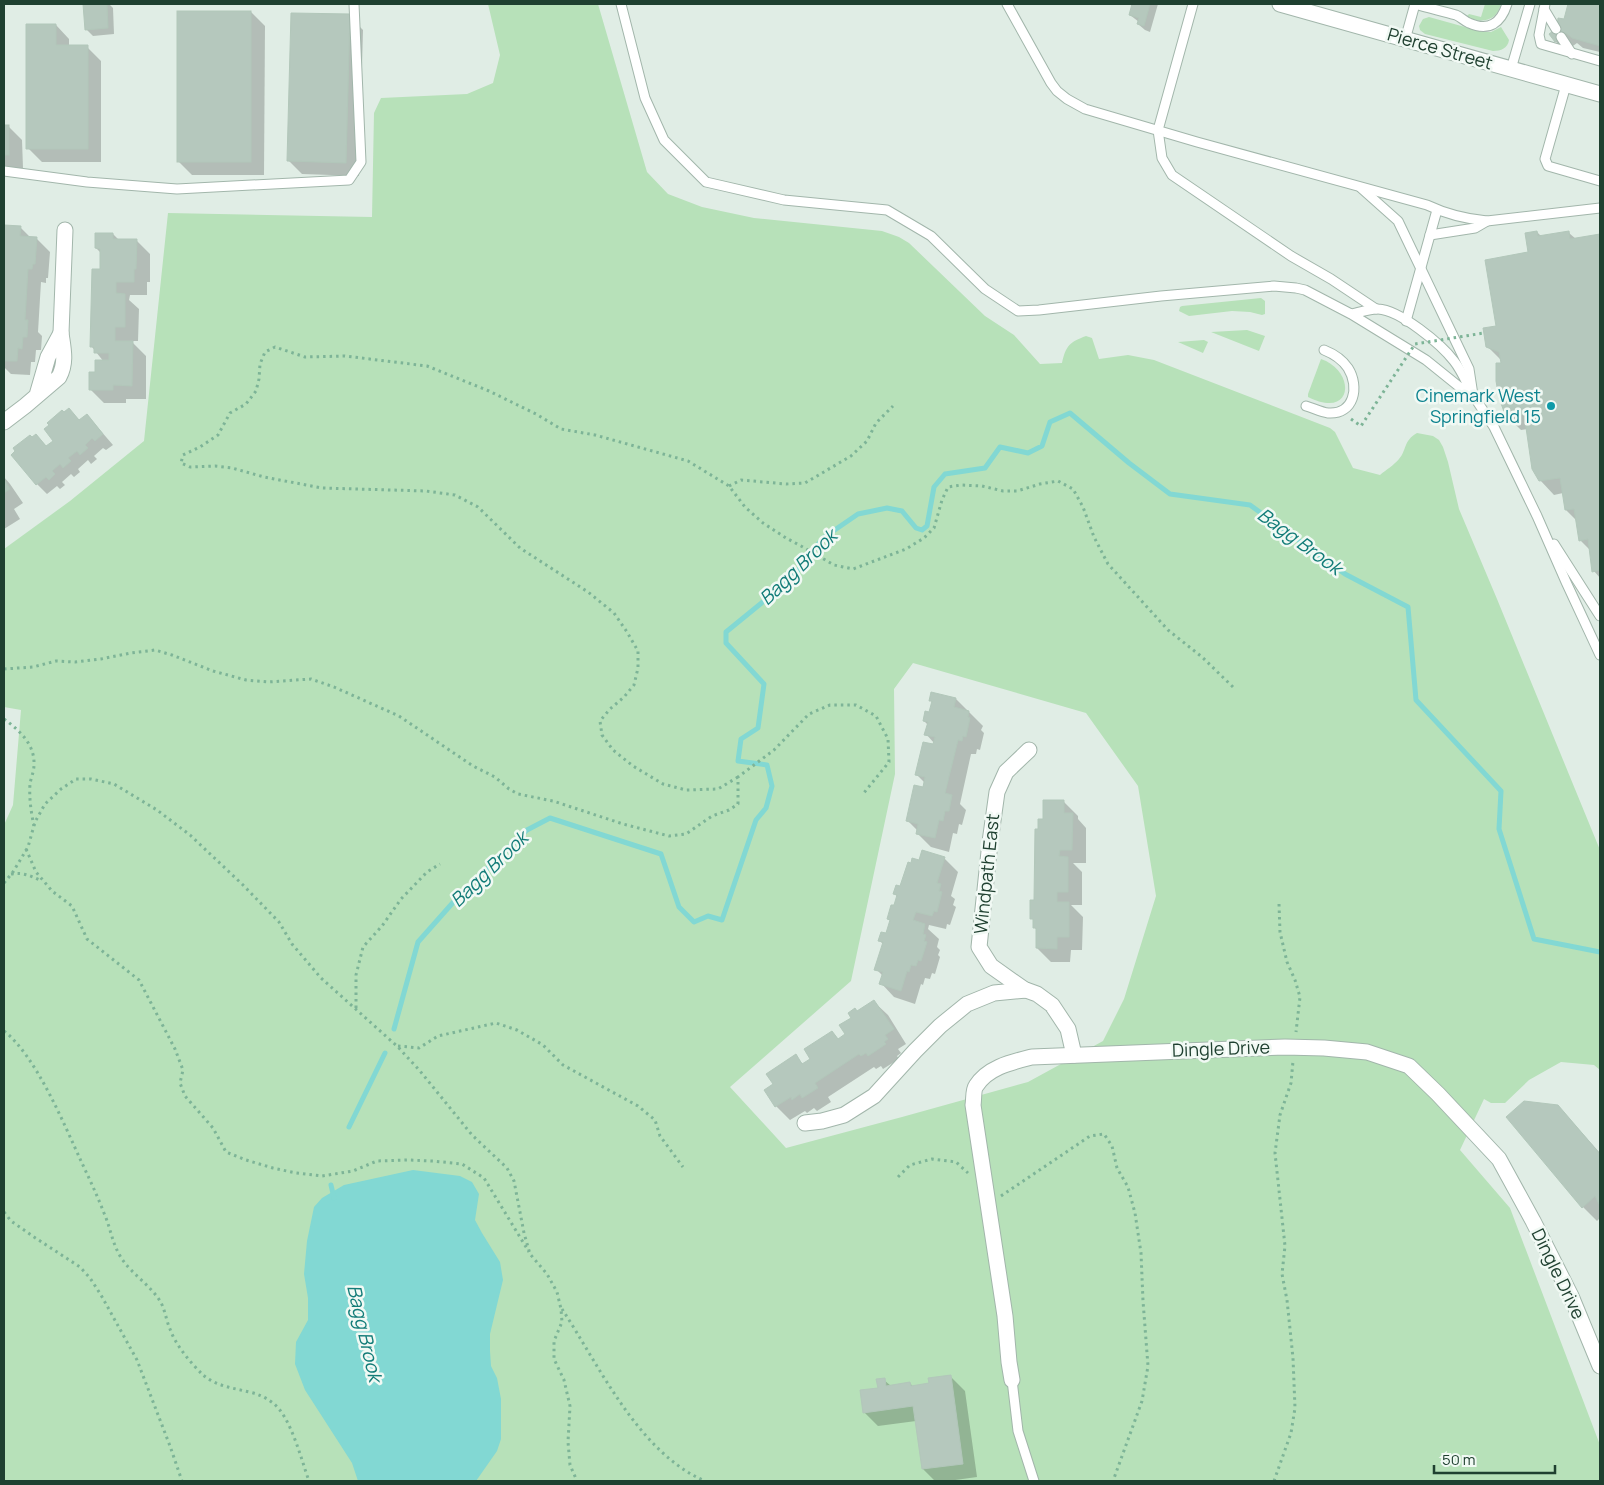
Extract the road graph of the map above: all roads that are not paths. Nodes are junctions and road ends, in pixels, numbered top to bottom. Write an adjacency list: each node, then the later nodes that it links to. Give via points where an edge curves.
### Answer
1 (354, 4): 17 (lane, via 361,162 349,180 177,189)
2 (621, 4): 27 (lane, via 645,98 664,140 706,182 784,200 887,210 930,236 985,289 1018,311 1281,286 1305,290)
3 (1007, 4): 16 (lane, via 1057,91 1085,109)
4 (1194, 4): 16 (lane)
5 (1280, 4): 10 (street, Pierce Street)
6 (1415, 4): 7 (lane, via 1458,16 1467,23 1490,26 1501,17); 10 (lane)
7 (1507, 4)
8 (1530, 4): 13 (lane)
9 (1544, 7): 11 (lane); 11 (lane, via 1539,35 1542,44)
10 (1405, 40): 13 (street, Pierce Street)
11 (1572, 54): 12 (lane)
12 (1600, 61)
13 (1510, 69): 14 (street, Pierce Street)
14 (1566, 85): 15 (street, Pierce Street); 18 (lane, via 1545,159 1548,166)
15 (1600, 94)
16 (1158, 130): 19 (lane); 26 (lane, via 1162,158 1172,175 1291,256)
17 (4, 171)
18 (1600, 181)
19 (1358, 186): 21 (lane); 25 (lane, via 1398,221)
20 (1600, 208): 22 (lane)
21 (1437, 210): 22 (lane); 24 (lane)
22 (1487, 221): 24 (lane, via 1475,228)
23 (65, 230): 32 (street, via 62,370 53,383)
24 (1430, 235): 25 (lane)
25 (1421, 268): 28 (lane); 30 (lane, via 1468,369)
26 (1376, 308): 27 (lane); 28 (lane)
27 (1351, 314): 30 (lane, via 1426,360)
28 (1406, 322): 30 (lane, via 1442,347 1456,362)
29 (1324, 350): 31 (lane, via 1337,356 1348,368 1353,380 1353,399 1345,409 1331,413)
30 (1473, 395): 33 (lane, via 1494,427)
31 (1306, 406)
32 (4, 422)
33 (1537, 516): 34 (lane); 35 (lane)
34 (1600, 618): 35 (lane)
35 (1586, 623): 36 (lane)
36 (1600, 655)
37 (1029, 750): 38 (street, Windpath East, via 1006,772 997,792 979,947 991,966)
38 (1025, 990): 39 (street, Windpath East, via 1052,1005 1068,1029); 40 (street, via 994,993 968,1004 940,1026 874,1096 844,1116)
39 (1074, 1055): 41 (street, Dingle Drive, via 1295,1047 1367,1052 1409,1066 1499,1159 1571,1296); 42 (street, Dingle Drive, via 1032,1057 1008,1063 990,1071 975,1087 974,1105)
40 (805, 1123)
41 (1600, 1366)
42 (1012, 1380): 43 (lane, via 1018,1431)
43 (1034, 1481)

